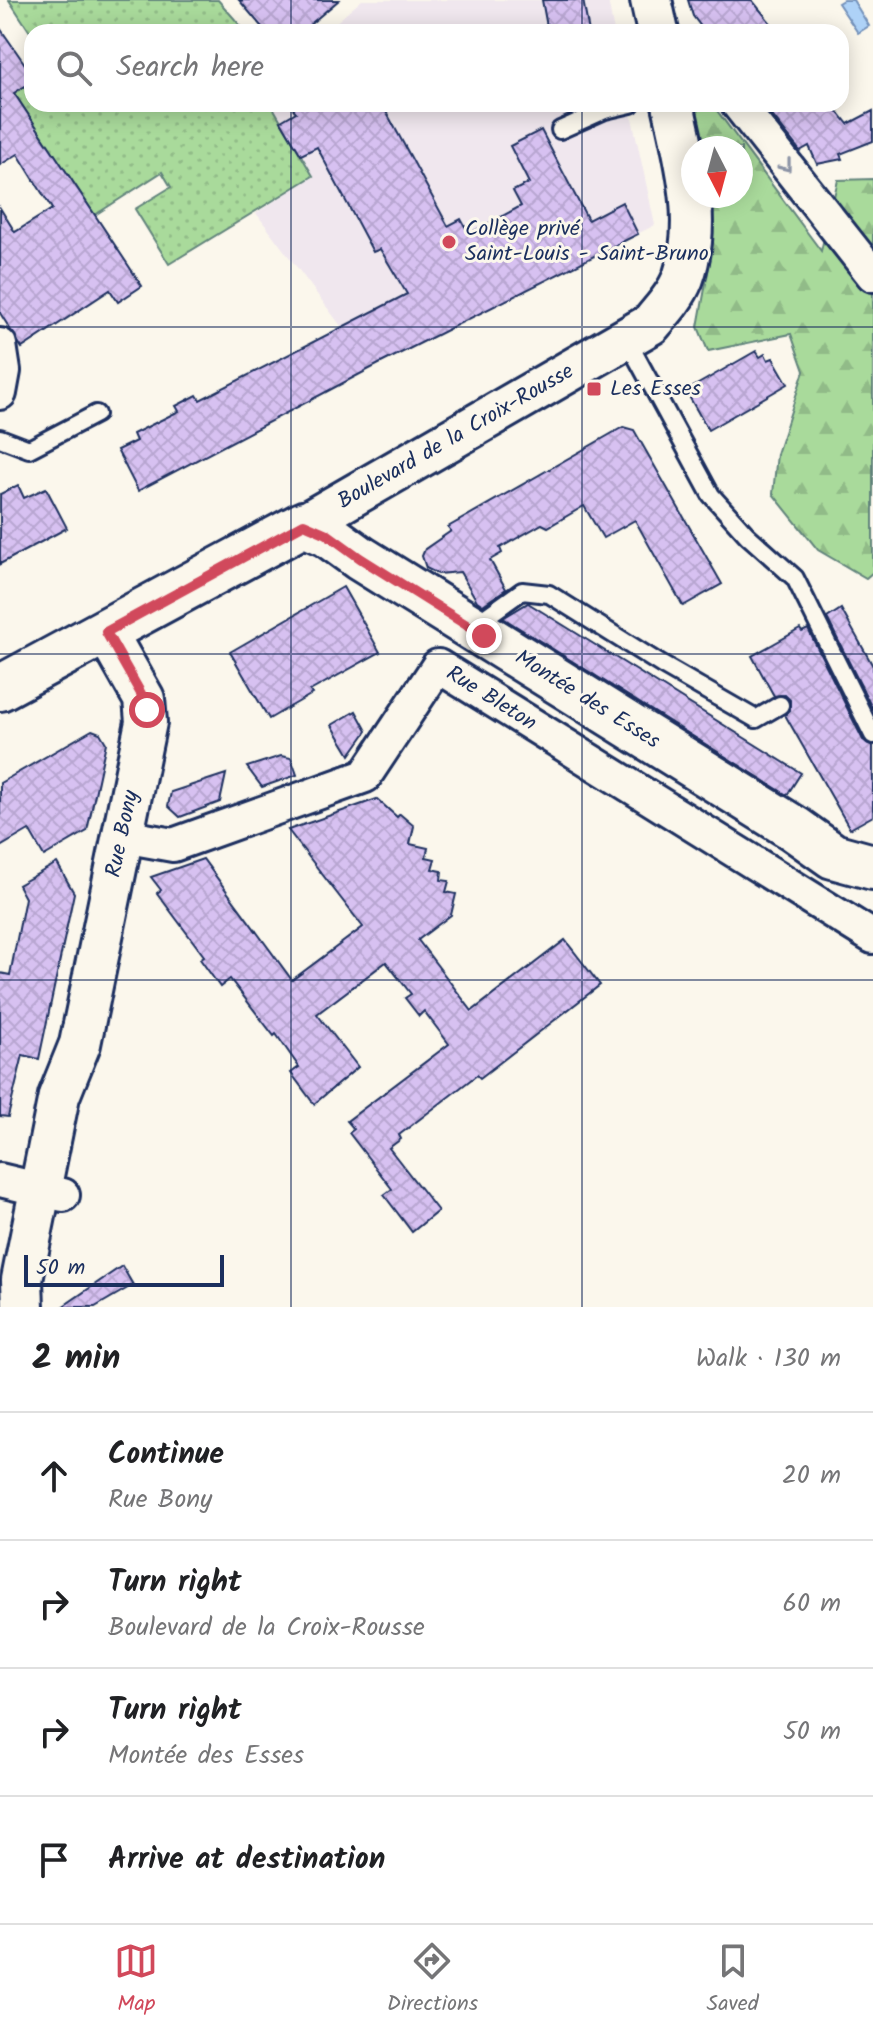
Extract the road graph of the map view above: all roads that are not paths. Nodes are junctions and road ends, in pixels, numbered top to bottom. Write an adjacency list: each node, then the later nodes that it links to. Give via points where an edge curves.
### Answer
1 (651, 0): 2 (street)
2 (656, 24)
3 (600, 112): 6 (lane)
4 (674, 112): 8 (street, Boulevard de la Croix-Rousse, via 690,200 689,253 669,304)
5 (744, 112): 7 (street, one-way to 7)
6 (560, 130)
7 (873, 275)
8 (627, 340): 13 (street, Boulevard de la Croix-Rousse); 18 (lane, via 711,495 795,578)
9 (0, 345): 10 (street)
10 (0, 393)
11 (96, 414): 12 (lane, via 29,449)
12 (0, 438)
13 (304, 524): 14 (main road, Montée des Esses); 15 (main road, Boulevard de la Croix-Rousse)
14 (471, 628): 17 (lane, via 522,591 549,594 756,719); 20 (main road, Montée des Esses, via 833,856)
15 (106, 632): 16 (main road, Boulevard de la Croix-Rousse); 19 (street, Rue Bony, via 147,710)
16 (2, 683)
17 (780, 705)
18 (873, 735)
19 (123, 836): 21 (street, Rue Bleton, via 173,845 365,776 438,666); 23 (street, Rue Bony, via 80,1044 59,1096)
20 (873, 867)
21 (873, 937)
22 (0, 1180): 23 (street)
23 (51, 1193): 24 (street, Rue Bony, via 22,1280); 25 (street, Rue Bony, via 44,1286)
24 (23, 1307)
25 (34, 1307)

